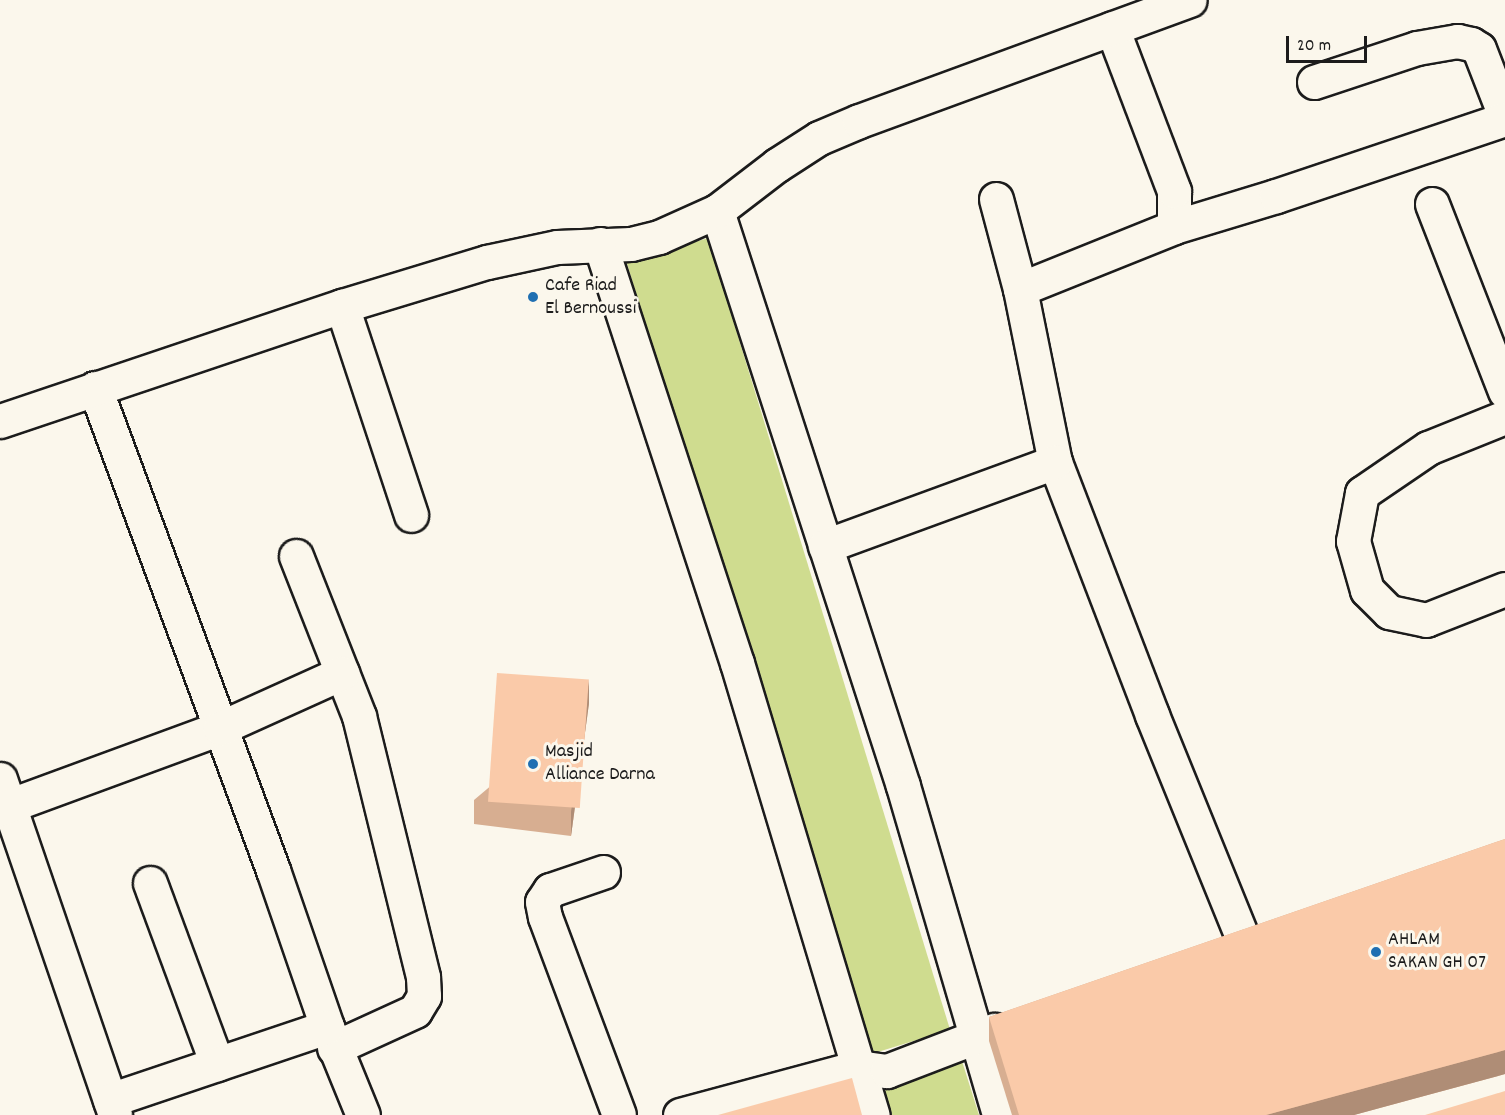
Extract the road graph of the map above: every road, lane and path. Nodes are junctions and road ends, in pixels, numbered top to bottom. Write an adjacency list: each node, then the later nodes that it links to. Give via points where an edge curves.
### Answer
1 (1190, 0): 2 (street)
2 (1112, 28): 7 (street, via 819,138); 8 (street, via 1174,190)
3 (1314, 82): 4 (street, via 1417,48 1457,41 1479,50)
4 (1505, 117): 8 (street)
5 (996, 199): 10 (street)
6 (1432, 204): 13 (street)
7 (717, 211): 9 (street, via 659,237 631,244); 18 (street)
8 (1174, 227): 10 (street)
9 (600, 244): 11 (street, via 557,247 487,262); 31 (street, via 737,663)
10 (1020, 289): 16 (street)
11 (342, 306): 12 (street); 17 (street)
12 (95, 388): 15 (street); 22 (street)
13 (1505, 391)
14 (1505, 417): 20 (street, via 1428,448 1362,493 1353,541 1367,590 1389,612 1426,620)
15 (0, 421)
16 (1055, 462): 18 (street); 26 (street, via 1152,715 1256,938)
17 (411, 515)
18 (825, 546): 29 (street, via 903,786)
19 (296, 556): 21 (street)
20 (1505, 589)
21 (342, 673): 22 (street); 28 (street, via 359,716 423,977 424,996 415,1011)
22 (220, 728): 23 (street); 28 (street)
23 (3, 798): 33 (street)
24 (603, 872): 36 (street, via 550,890 543,903)
25 (150, 883): 30 (street)
26 (1213, 954)
27 (1018, 1022): 29 (street)
28 (331, 1037): 30 (street); 35 (street)
29 (974, 1037): 31 (street, via 887,1071); 34 (street)
30 (217, 1064): 33 (street)
31 (858, 1067): 37 (street); 38 (street)
32 (1031, 1101): 34 (street)
33 (112, 1108)
34 (998, 1113)
35 (363, 1115)
36 (619, 1115)
37 (680, 1115)
38 (873, 1115)

